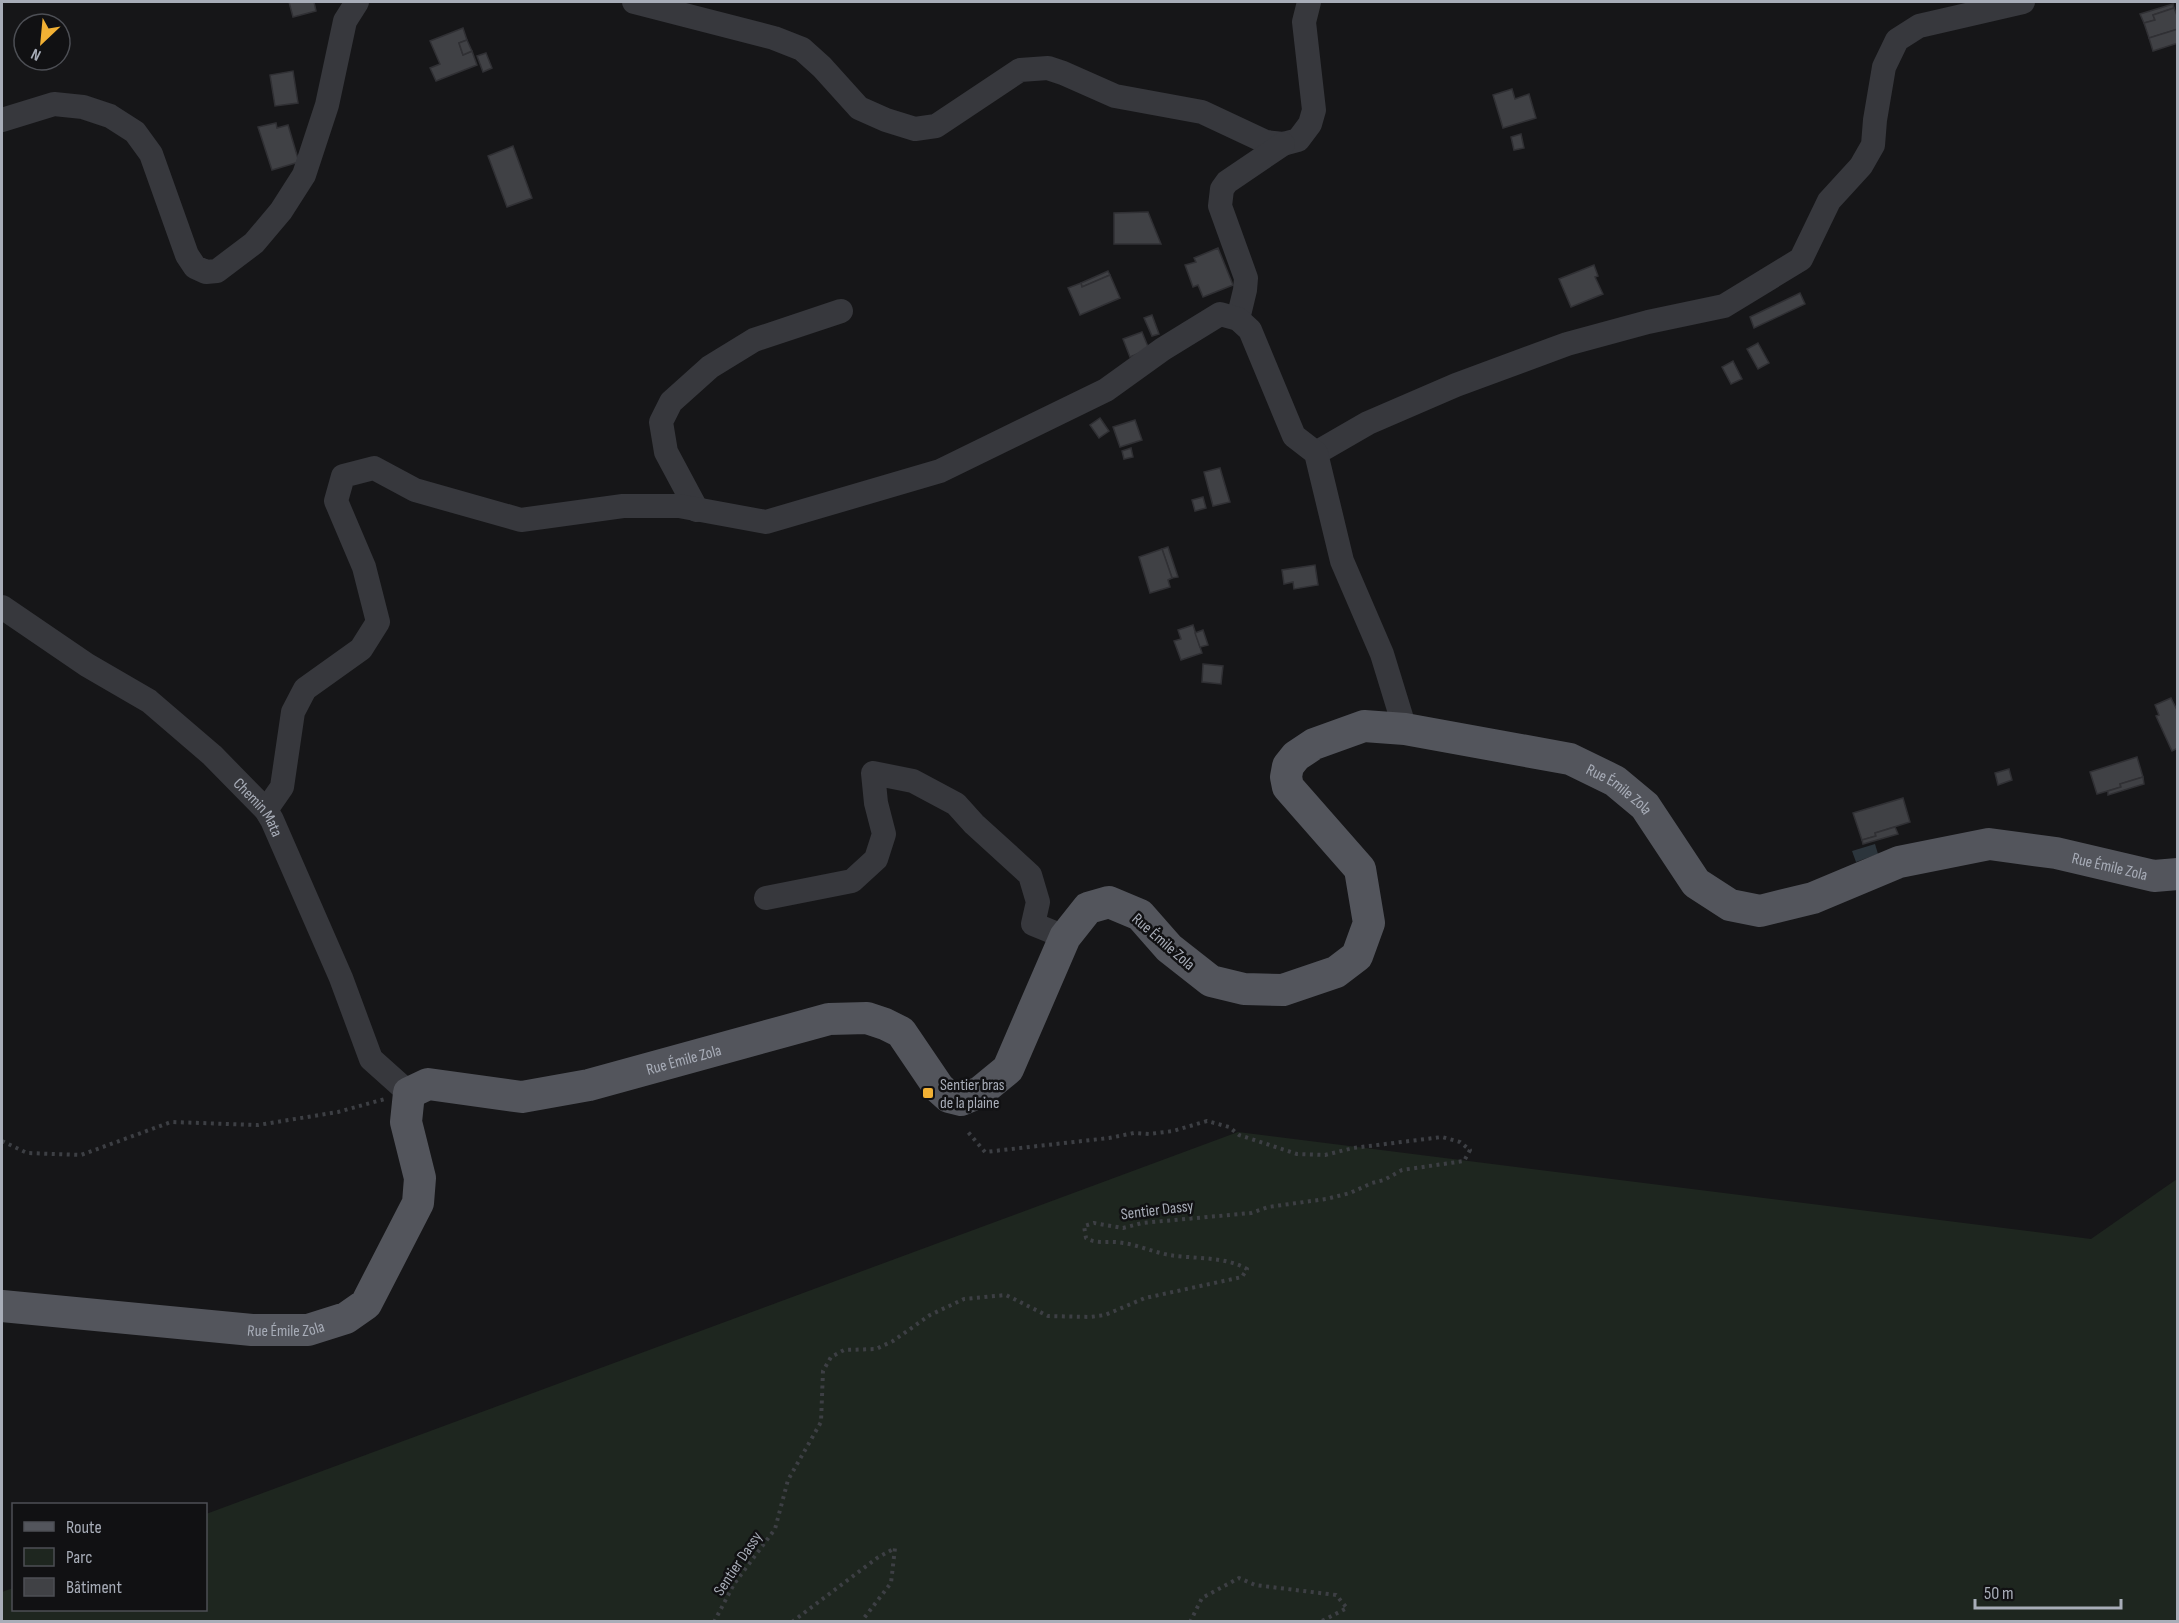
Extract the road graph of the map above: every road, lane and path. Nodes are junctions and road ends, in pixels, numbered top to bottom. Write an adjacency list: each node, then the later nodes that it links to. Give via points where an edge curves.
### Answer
1 (357, 2): 5 (street, via 345,21 327,105 304,175 254,243 217,271 195,267 187,255 151,154 135,132 110,116 84,107 54,105)
2 (634, 2): 6 (street, via 802,49 859,108 915,129 936,126 1020,70 1048,68 1115,96 1202,112 1266,142)
3 (1309, 2): 6 (street, via 1304,22 1314,110 1310,124 1298,140)
4 (2023, 2): 9 (street, via 1919,26 1897,40 1884,67 1873,145 1861,166 1829,201 1801,259 1724,306 1567,344 1423,399 1368,423)
5 (2, 120)
6 (1282, 144): 8 (street, via 1227,182 1220,197 1246,278)
7 (841, 311): 10 (street, via 754,340 710,367 671,402 661,422 666,452)
8 (1238, 319): 9 (street, via 1250,330 1294,436); 10 (street, via 1220,314 1106,390 940,471 766,522)
9 (1316, 453): 12 (street, via 1342,561 1382,654)
10 (697, 510): 13 (street, via 679,506 623,506 521,520 416,490 374,468 343,476 336,501 364,567 378,622 361,649 305,689 293,711 282,787)
11 (2, 607): 13 (street, Chemin Mata, via 148,701 212,754)
12 (1405, 729): 14 (main road, Rue Émile Zola, via 1570,759 1615,781 1645,806 1695,883 1730,905 1760,911 1813,898 1899,862 1989,844 2056,853 2154,876); 16 (main road, Rue Émile Zola, via 1364,726 1314,744 1288,766 1288,787 1360,869 1369,923 1357,956 1336,972 1283,990 1244,989 1211,981 1169,948 1140,915 1108,902 1088,908)
13 (266, 810): 17 (street, Chemin Mata, via 341,978 371,1059)
14 (2178, 873)
15 (766, 898): 16 (street, via 852,881 876,860 884,834 873,773 913,781 956,804 1030,875 1038,902 1032,924)
16 (1065, 938): 17 (main road, Rue Émile Zola, via 1008,1069 980,1092 961,1100 949,1097 939,1088 901,1032 867,1018 829,1019 589,1085 522,1097 428,1084)
17 (409, 1093): 19 (path, via 338,1112 258,1125 171,1122 81,1155 27,1154); 20 (main road, Rue Émile Zola, via 406,1122 420,1178 418,1203 366,1304 345,1318 308,1330 252,1330)
18 (968, 1132): 21 (path, Sentier Dassy, via 985,1152 1173,1131 1207,1122 1297,1154 1325,1155 1442,1137 1460,1142 1470,1150 1464,1161 1402,1170 1326,1199 1228,1216 1123,1228 1094,1223 1084,1227 1086,1238 1093,1242 1121,1242 1170,1255 1235,1263 1247,1269 1242,1277 1145,1298 1105,1315 1090,1317 1048,1316 1006,1295 964,1299 876,1349 844,1350 831,1358 823,1371 821,1422 788,1480 775,1529 734,1584)
19 (2, 1141)
20 (2, 1306)
21 (714, 1622)
22 (792, 1622): 23 (path, via 895,1548 891,1583)
23 (861, 1622)
24 (1190, 1622): 25 (path, via 1202,1598 1239,1578 1255,1585 1336,1595 1347,1608)
25 (1320, 1622)

